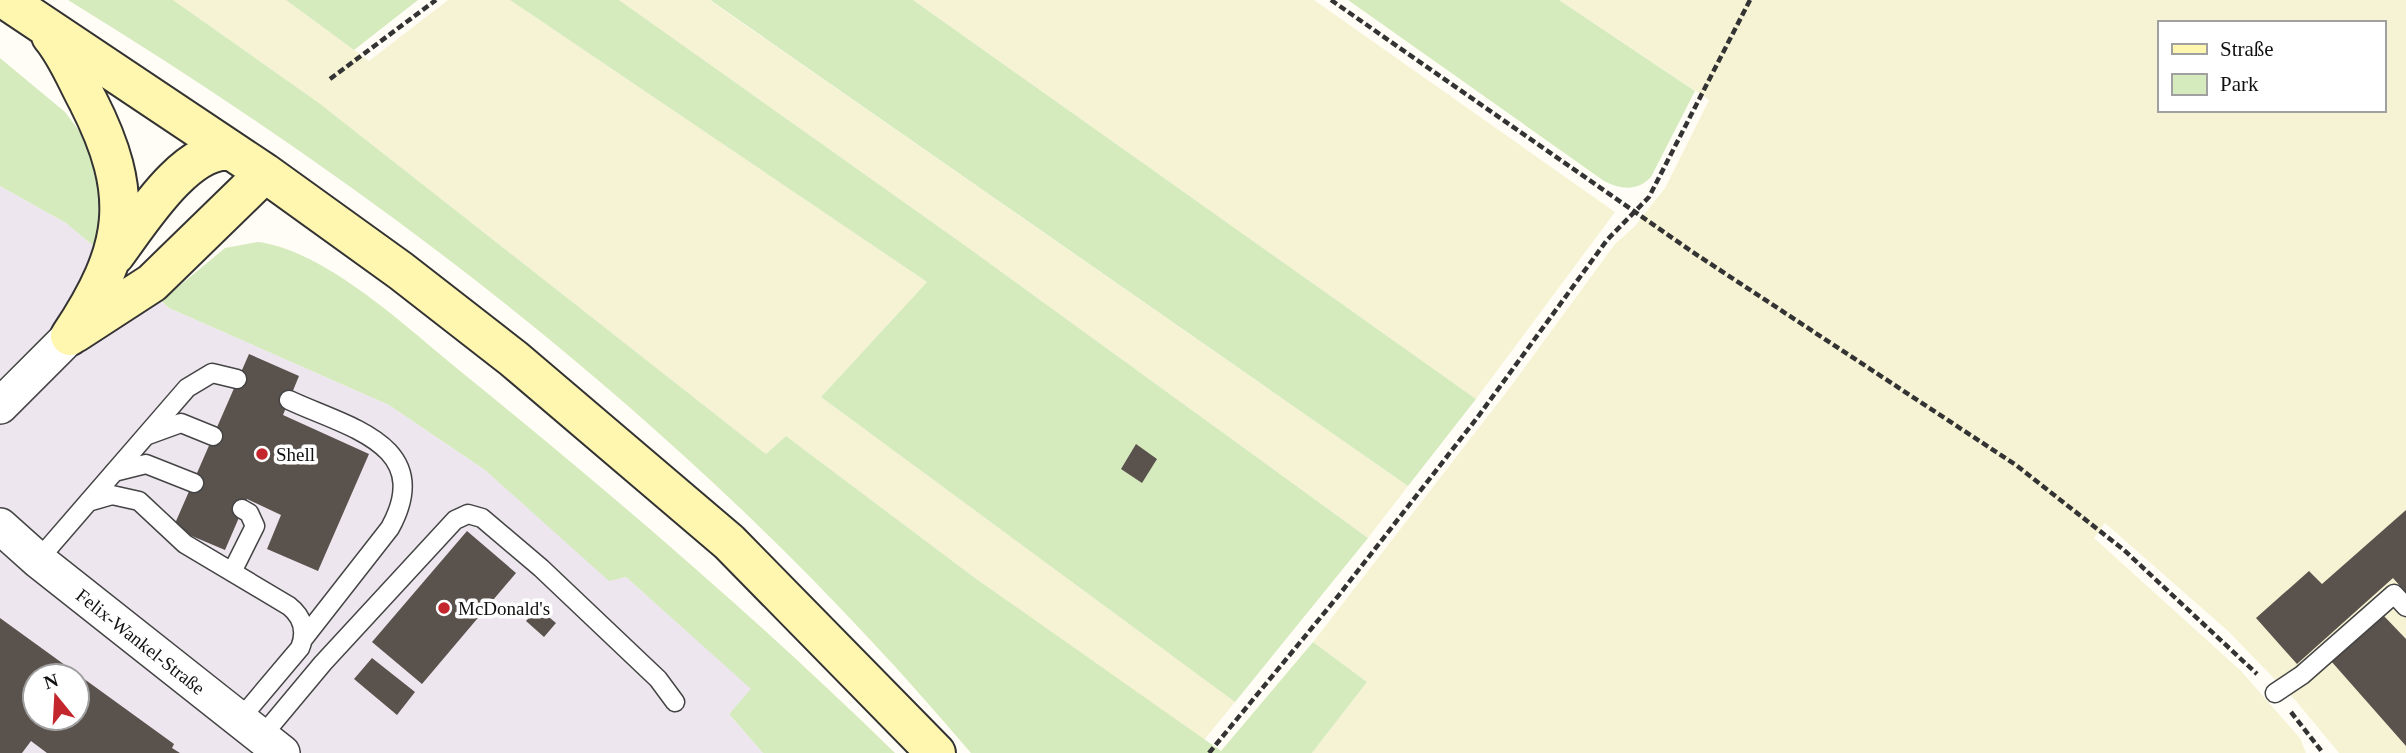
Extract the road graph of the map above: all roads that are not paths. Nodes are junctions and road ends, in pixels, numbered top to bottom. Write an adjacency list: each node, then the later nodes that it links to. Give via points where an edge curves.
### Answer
1 (6, 0): 2 (main road)
2 (43, 26): 3 (main road); 5 (main road, via 58,44 109,145 120,205)
3 (231, 151): 4 (main road); 5 (main road, via 212,153 173,181)
4 (265, 173): 6 (main road, via 152,283); 26 (main road, via 514,359 656,478 729,542)
5 (112, 259): 6 (main road)
6 (70, 336): 9 (street)
7 (237, 379): 10 (lane, via 217,373 202,376)
8 (289, 400): 22 (lane, via 382,443 398,462 402,484 390,528)
9 (0, 406)
10 (146, 435): 11 (lane, via 181,423); 12 (lane)
11 (213, 436)
12 (114, 472): 13 (lane, via 146,464); 14 (lane)
13 (194, 483)
14 (88, 502): 19 (lane); 20 (lane, via 112,495 139,501 185,544)
15 (264, 507): 18 (lane)
16 (242, 509): 18 (lane, via 250,513)
17 (0, 526): 19 (street, Felix-Wankel-Straße)
18 (254, 526): 20 (lane)
19 (38, 560): 25 (street, Felix-Wankel-Straße)
20 (232, 572): 22 (lane, via 292,608 301,620)
21 (2406, 607): 23 (lane, via 2395,594)
22 (304, 638): 25 (lane)
23 (2275, 693)
24 (675, 702): 25 (lane, via 664,686 541,568 482,518 468,514 454,520)
25 (262, 736)
26 (936, 753)

